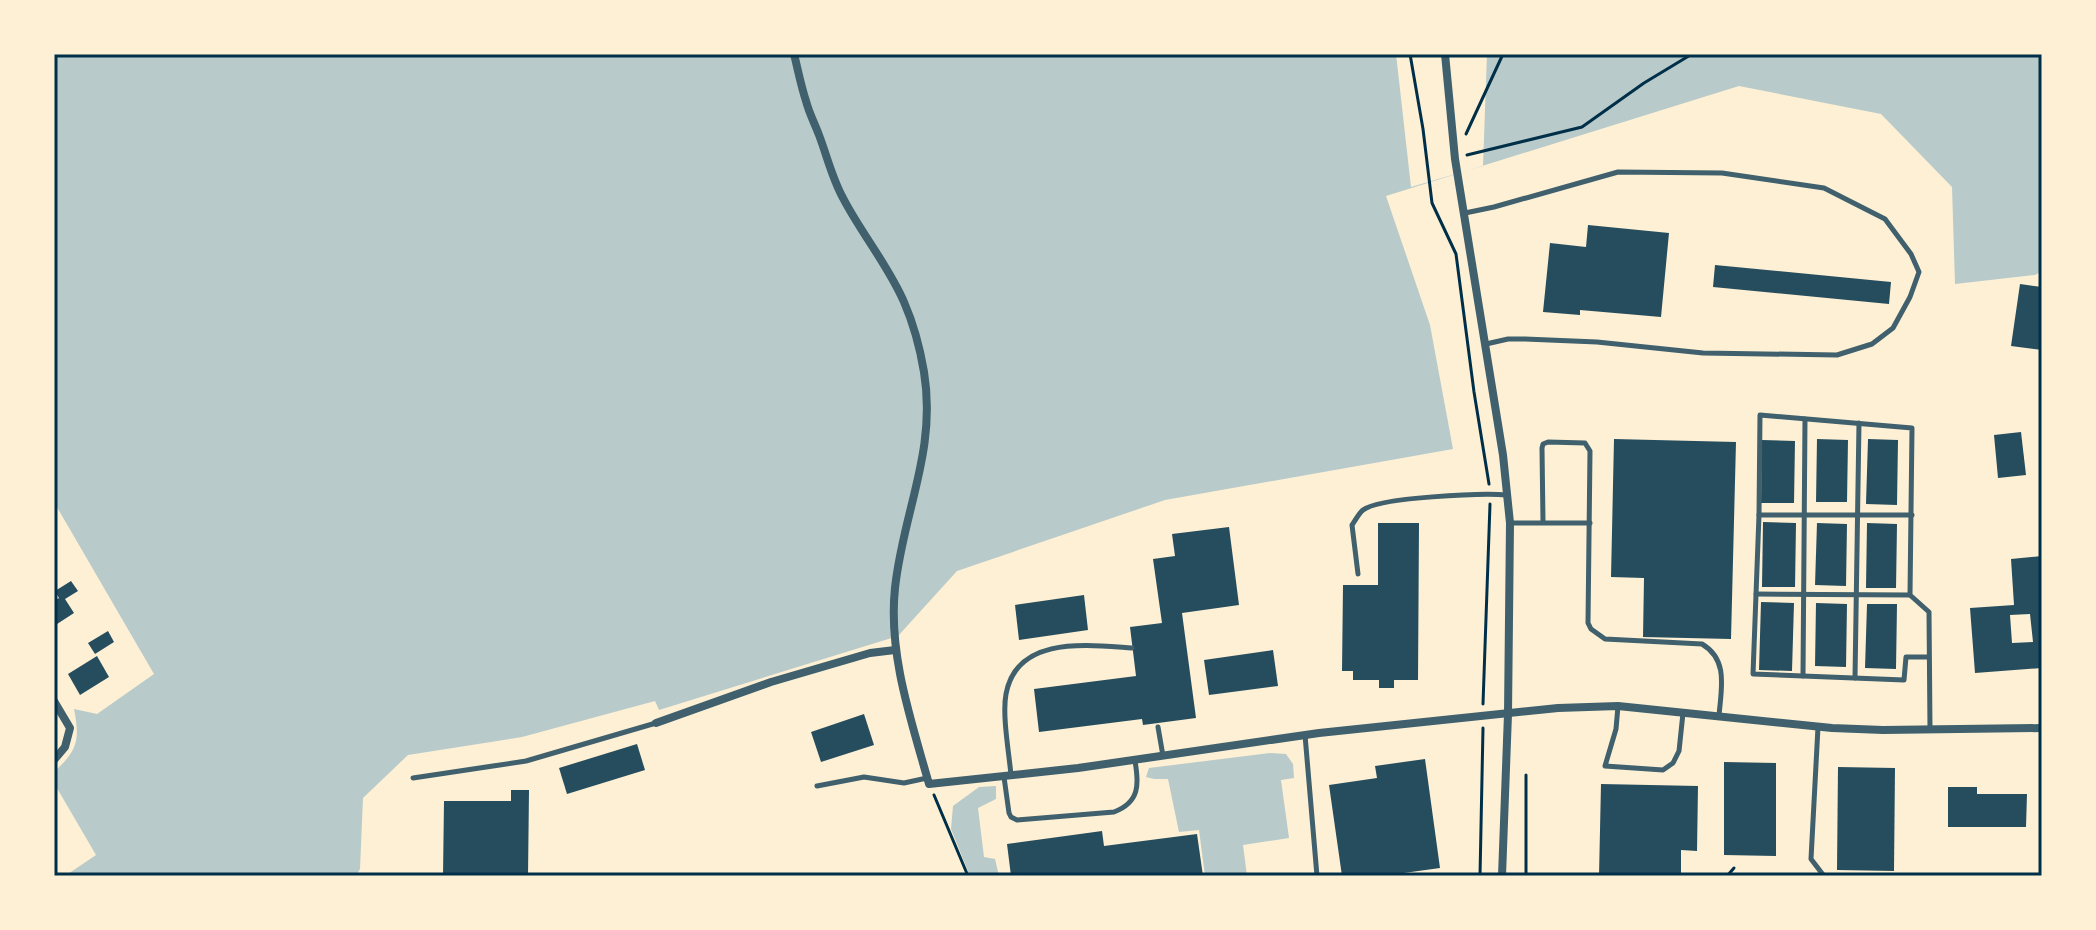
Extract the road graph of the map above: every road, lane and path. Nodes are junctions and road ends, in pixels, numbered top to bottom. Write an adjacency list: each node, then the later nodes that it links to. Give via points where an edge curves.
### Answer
1 (794, 54): 26 (street, via 832,172 903,301 924,371 927,427 898,566)
2 (1410, 54): 11 (path, via 1432,203 1456,254)
3 (1445, 54): 6 (street)
4 (1503, 54): 6 (path)
5 (1692, 54): 6 (path, via 1582,127)
6 (1455, 159): 7 (street)
7 (1464, 213): 8 (street); 8 (lane, via 1618,172 1722,173 1824,188 1885,219 1919,272 1893,328 1872,344 1837,355 1703,353 1525,339)
8 (1484, 345): 12 (street)
9 (1805, 419): 10 (lane); 13 (lane, via 1760,415); 14 (lane)
10 (1859, 423): 15 (lane); 16 (lane, via 1912,428)
11 (1490, 493): 12 (lane); 20 (lane, via 1395,500 1363,509 1352,525); 35 (path)
12 (1508, 495): 18 (street)
13 (1759, 515): 14 (lane); 21 (lane)
14 (1805, 515): 15 (lane); 22 (lane)
15 (1857, 515): 16 (lane); 23 (lane)
16 (1912, 515): 24 (lane)
17 (1543, 522): 18 (lane); 19 (lane); 19 (lane, via 1542,448 1548,442 1585,443 1590,451)
18 (1510, 523): 33 (street)
19 (1590, 523): 34 (lane, via 1591,629 1605,639 1702,644 1710,649 1722,666)
20 (1358, 574)
21 (1756, 594): 22 (lane); 28 (lane, via 1753,674)
22 (1804, 594): 23 (lane); 28 (lane)
23 (1856, 595): 24 (lane); 29 (lane)
24 (1910, 595): 27 (lane, via 1929,612)
25 (1132, 648): 46 (lane, via 1052,647 1014,672 1006,695)
26 (895, 650): 36 (street, via 771,682); 48 (street)
27 (1928, 657): 29 (lane, via 1906,657 1904,680); 40 (lane)
28 (1803, 676): 29 (lane)
29 (1855, 678)
30 (54, 701): 43 (street, via 69,727 65,747)
31 (1618, 706): 32 (street); 32 (lane, via 1605,766 1663,770 1679,751); 33 (street)
32 (1683, 712): 34 (street)
33 (1508, 714): 35 (street); 54 (street)
34 (1719, 716): 37 (street)
35 (1483, 717): 41 (street); 53 (path)
36 (656, 723): 47 (lane, via 526,761)
37 (1818, 726): 40 (street); 57 (lane, via 1811,859)
38 (1158, 727): 42 (lane)
39 (2042, 728): 40 (street)
40 (1930, 730)
41 (1305, 735): 42 (street); 52 (lane)
42 (1163, 756): 44 (street)
43 (54, 760)
44 (1134, 760): 46 (street); 46 (lane, via 1134,796 1114,812 1017,820 1009,813)
45 (1526, 775): 55 (path)
46 (1008, 777): 48 (street)
47 (413, 778)
48 (928, 781): 49 (lane, via 864,777); 51 (path)
49 (817, 786)
50 (1734, 868): 56 (path)
51 (968, 876)
52 (1317, 876)
53 (1480, 876)
54 (1505, 876)
55 (1526, 876)
56 (1727, 876)
57 (1824, 876)

